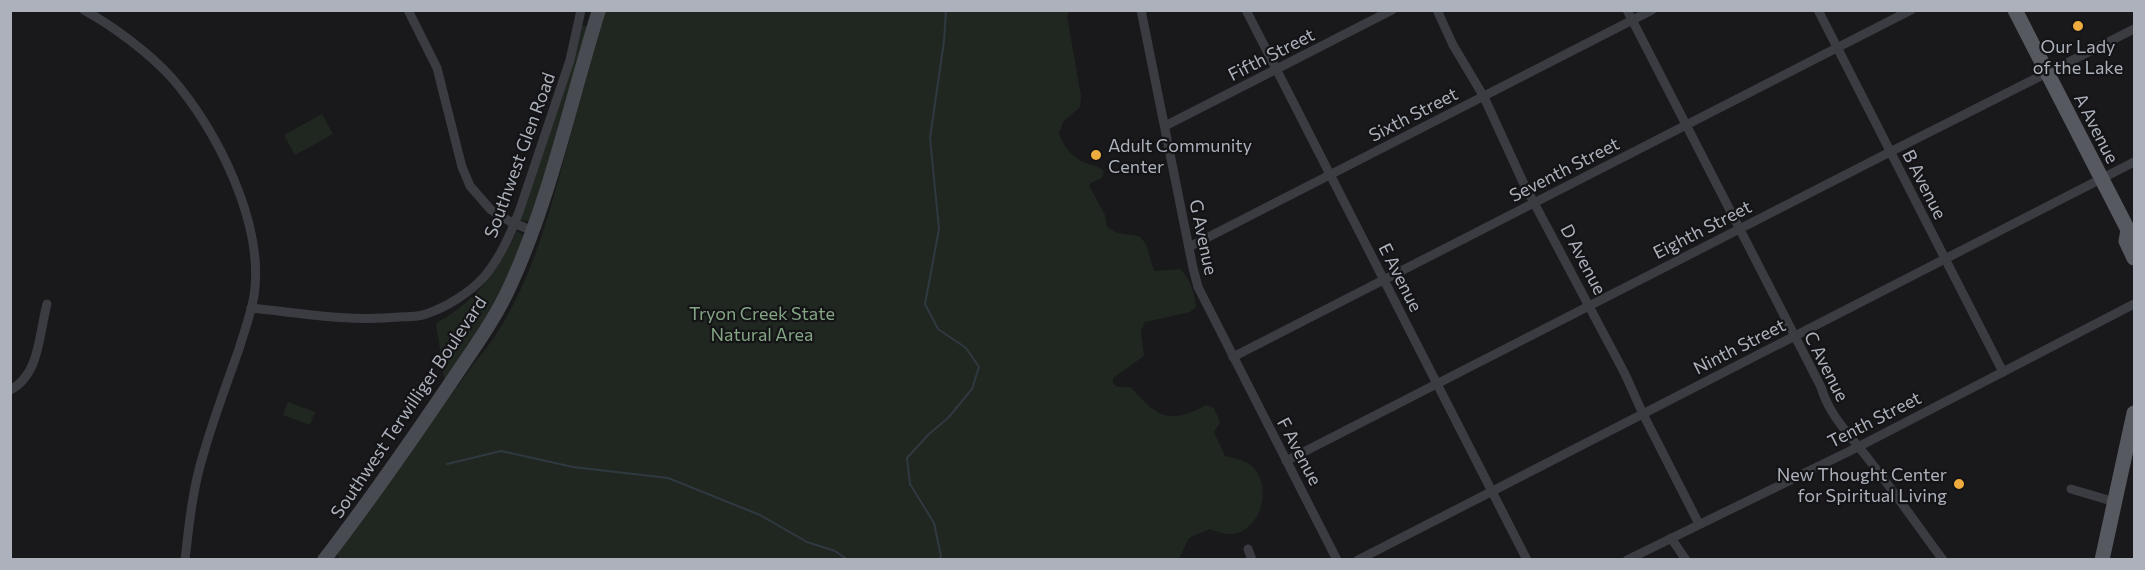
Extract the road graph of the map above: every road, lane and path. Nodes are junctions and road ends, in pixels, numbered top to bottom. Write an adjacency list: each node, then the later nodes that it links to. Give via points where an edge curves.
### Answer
1 (84, 10): 14 (street)
2 (408, 10): 28 (street, via 437,68 466,180 484,204)
3 (581, 10): 28 (street, Southwest Glen Road, via 570,60)
4 (599, 10): 30 (main road, Southwest Terwilliger Boulevard)
5 (1141, 10): 21 (street, G Avenue)
6 (1246, 10): 18 (street, E Avenue)
7 (1392, 10): 18 (street, Fifth Street)
8 (1437, 10): 20 (street, D Avenue)
9 (1627, 10): 15 (street, C Avenue)
10 (1652, 10): 15 (street, Sixth Street)
11 (1818, 10): 17 (street, B Avenue)
12 (1911, 10): 17 (street, Seventh Street)
13 (2015, 10): 19 (main road, A Avenue)
14 (99, 15): 39 (street, via 169,75 193,105 226,162 241,198 252,247 255,282)
15 (1632, 21): 20 (street, Sixth Street); 22 (street, C Avenue)
16 (2134, 29): 19 (street, Eighth Street)
17 (1837, 48): 22 (street, Seventh Street); 23 (street, B Avenue)
18 (1276, 70): 21 (street, Fifth Street); 25 (street, E Avenue)
19 (2047, 73): 23 (street, Eighth Street); 26 (main road, A Avenue)
20 (1484, 97): 25 (street, Sixth Street); 27 (street, D Avenue)
21 (1165, 126): 32 (street, G Avenue)
22 (1686, 126): 27 (street, Seventh Street); 29 (street, C Avenue)
23 (1890, 152): 29 (street, Eighth Street); 34 (street, B Avenue)
24 (2134, 162): 26 (street, Ninth Street)
25 (1330, 175): 32 (street, Sixth Street); 35 (street, E Avenue)
26 (2102, 179): 31 (main road, A Avenue); 34 (street, Ninth Street)
27 (1535, 203): 35 (street, Seventh Street); 38 (street, D Avenue)
28 (515, 224): 30 (street); 39 (street, Southwest Glen Road, via 483,278 451,303 424,315 347,319)
29 (1739, 229): 38 (street, Eighth Street); 40 (street, C Avenue)
30 (533, 231): 56 (main road, Southwest Terwilliger Boulevard, via 506,294 482,335)
31 (2131, 232): 33 (main road, A Avenue, via 2126,241)
32 (1190, 247): 41 (street, G Avenue, via 1198,287)
33 (2134, 258)
34 (1945, 259): 40 (street, Ninth Street); 42 (street, B Avenue)
35 (1384, 280): 41 (street, Seventh Street); 43 (street, E Avenue)
36 (46, 304): 44 (street, via 30,370 24,381)
37 (2134, 304): 42 (street, Tenth Street)
38 (1590, 305): 43 (street, Eighth Street); 46 (street, D Avenue)
39 (251, 308): 55 (street, via 199,469)
40 (1794, 337): 46 (street, Ninth Street); 47 (street, C Avenue, via 1830,408)
41 (1233, 357): 48 (street, F Avenue)
42 (2003, 372): 47 (street, Tenth Street)
43 (1437, 384): 48 (street, Eighth Street); 50 (street, E Avenue)
44 (10, 390)
45 (2134, 413): 51 (main road)
46 (1643, 414): 50 (street, Ninth Street); 52 (street, D Avenue)
47 (1858, 447): 52 (street, Tenth Street); 63 (street, C Avenue)
48 (1286, 461): 58 (street, F Avenue)
49 (2071, 489): 51 (street)
50 (1492, 491): 59 (street, Ninth Street); 60 (street, E Avenue)
51 (2115, 502): 64 (main road)
52 (1699, 524): 53 (street, Tenth Street)
53 (1671, 538): 61 (street, Tenth Street); 62 (street)
54 (1248, 549): 57 (street)
55 (185, 560)
56 (324, 560)
57 (1252, 560)
58 (1337, 560)
59 (1358, 560)
60 (1527, 560)
61 (1627, 560)
62 (1686, 560)
63 (1944, 560)
64 (2102, 560)

